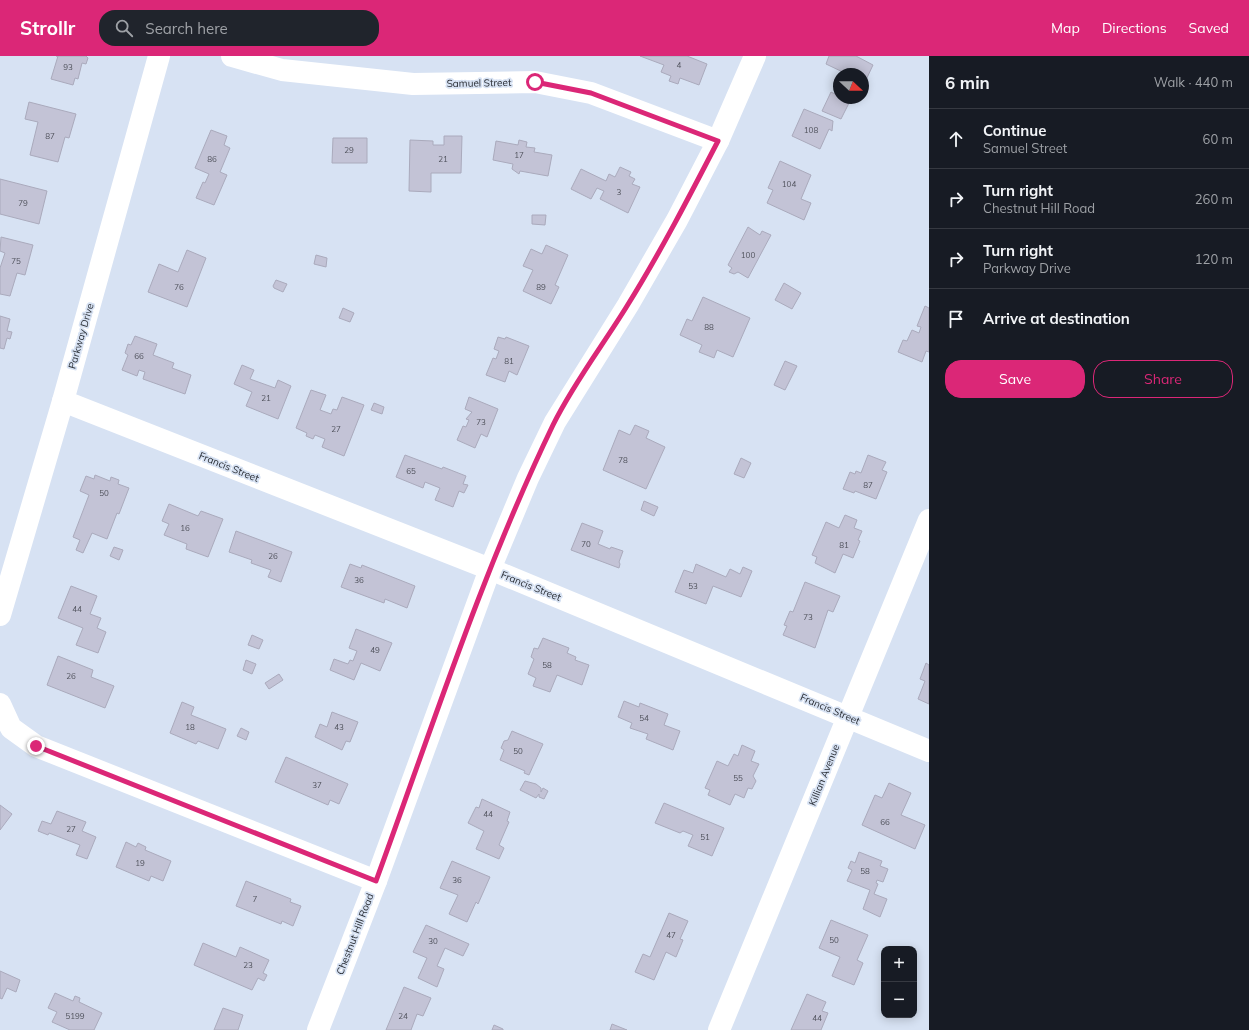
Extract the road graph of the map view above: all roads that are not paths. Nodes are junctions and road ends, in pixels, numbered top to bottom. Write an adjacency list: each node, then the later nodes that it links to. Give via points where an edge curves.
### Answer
1 (158, 56): 5 (street, Parkway Drive)
2 (232, 56): 4 (street, Samuel Street, via 282,70 413,84 535,82 591,93)
3 (755, 56): 4 (street, Chestnut Hill Road)
4 (718, 141): 7 (street, Chestnut Hill Road, via 632,299 555,422 528,478)
5 (63, 401): 7 (street, Francis Street); 8 (street, Parkway Drive)
6 (929, 520): 10 (street, Killian Avenue)
7 (490, 569): 10 (street, Francis Street); 12 (street, Chestnut Hill Road)
8 (0, 615)
9 (0, 704): 12 (street, via 11,728 36,746)
10 (848, 716): 11 (street, Francis Street); 14 (street, Killian Avenue)
11 (929, 752)
12 (376, 881): 13 (street, Chestnut Hill Road)
13 (318, 1030)
14 (718, 1030)

